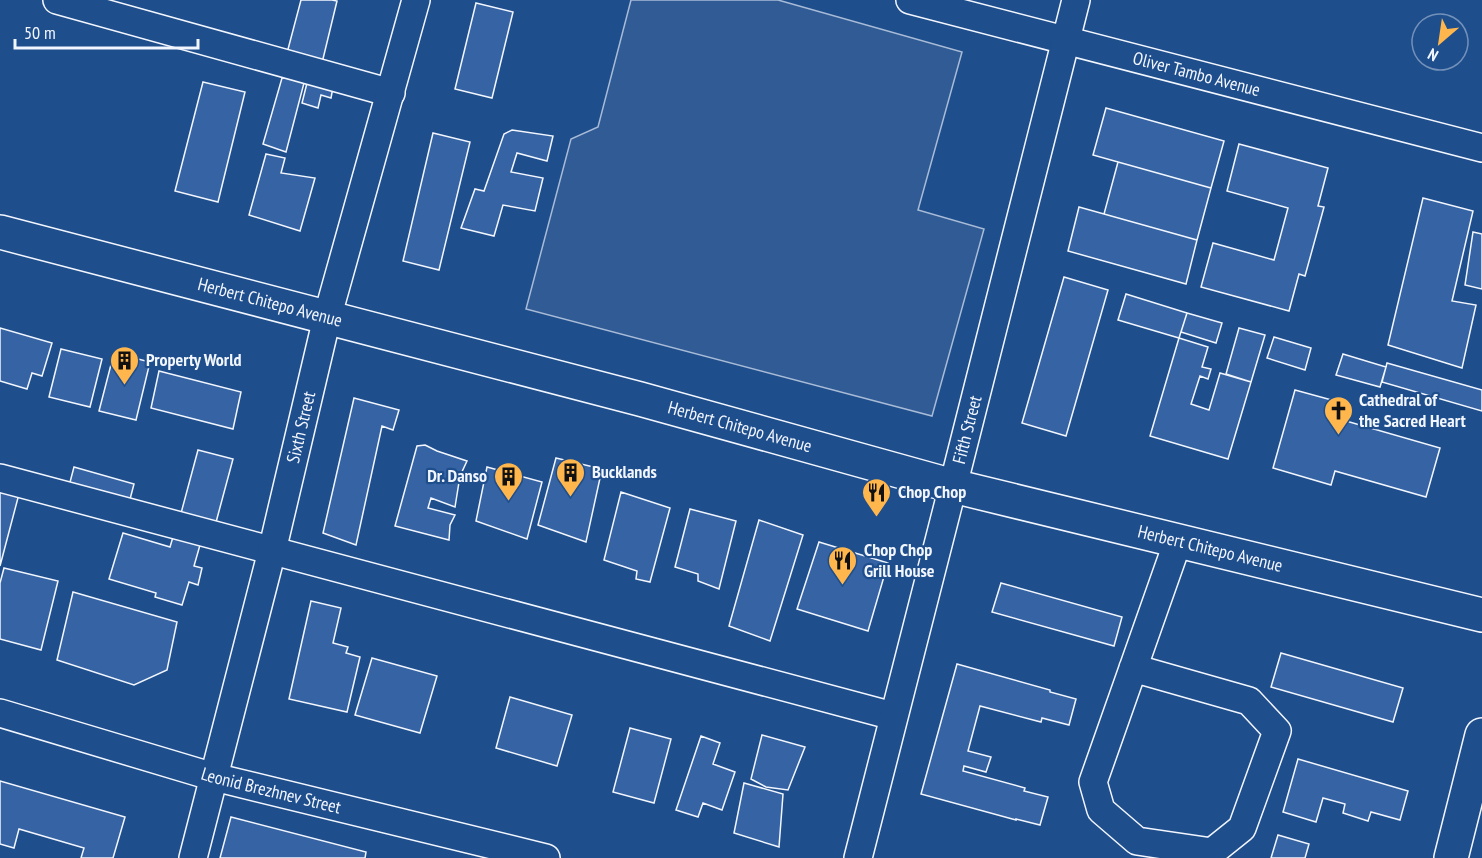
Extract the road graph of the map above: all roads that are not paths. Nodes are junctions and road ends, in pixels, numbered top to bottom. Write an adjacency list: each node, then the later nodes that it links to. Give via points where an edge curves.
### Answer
1 (57, 0): 6 (street)
2 (416, 0): 6 (street, Sixth Street)
3 (910, 0): 5 (street, Oliver Tambo Avenue)
4 (1076, 0): 5 (street, Fifth Street)
5 (1064, 41): 7 (street, Oliver Tambo Avenue); 11 (street, Fifth Street)
6 (391, 93): 9 (street, Sixth Street)
7 (1482, 148)
8 (0, 232): 9 (main road, Herbert Chitepo Avenue)
9 (327, 318): 11 (main road, Herbert Chitepo Avenue); 13 (street, Sixth Street)
10 (0, 478): 13 (street)
11 (953, 486): 12 (main road, Herbert Chitepo Avenue); 17 (street, Fifth Street)
12 (1178, 541): 14 (main road, Herbert Chitepo Avenue); 15 (street)
13 (272, 551): 17 (street); 19 (street, Sixth Street)
14 (1482, 615)
15 (1133, 668): 15 (street, via 1093,782 1101,810 1137,840 1212,852 1242,828 1277,730 1249,701)
16 (0, 713): 19 (street, Leonid Brezhnev Street)
17 (893, 716): 22 (street, Fifth Street)
18 (1482, 735): 23 (main road)
19 (214, 777): 20 (street, Sixth Street); 21 (street, Leonid Brezhnev Street)
20 (193, 858)
21 (546, 858)
22 (858, 858)
23 (1451, 858)

